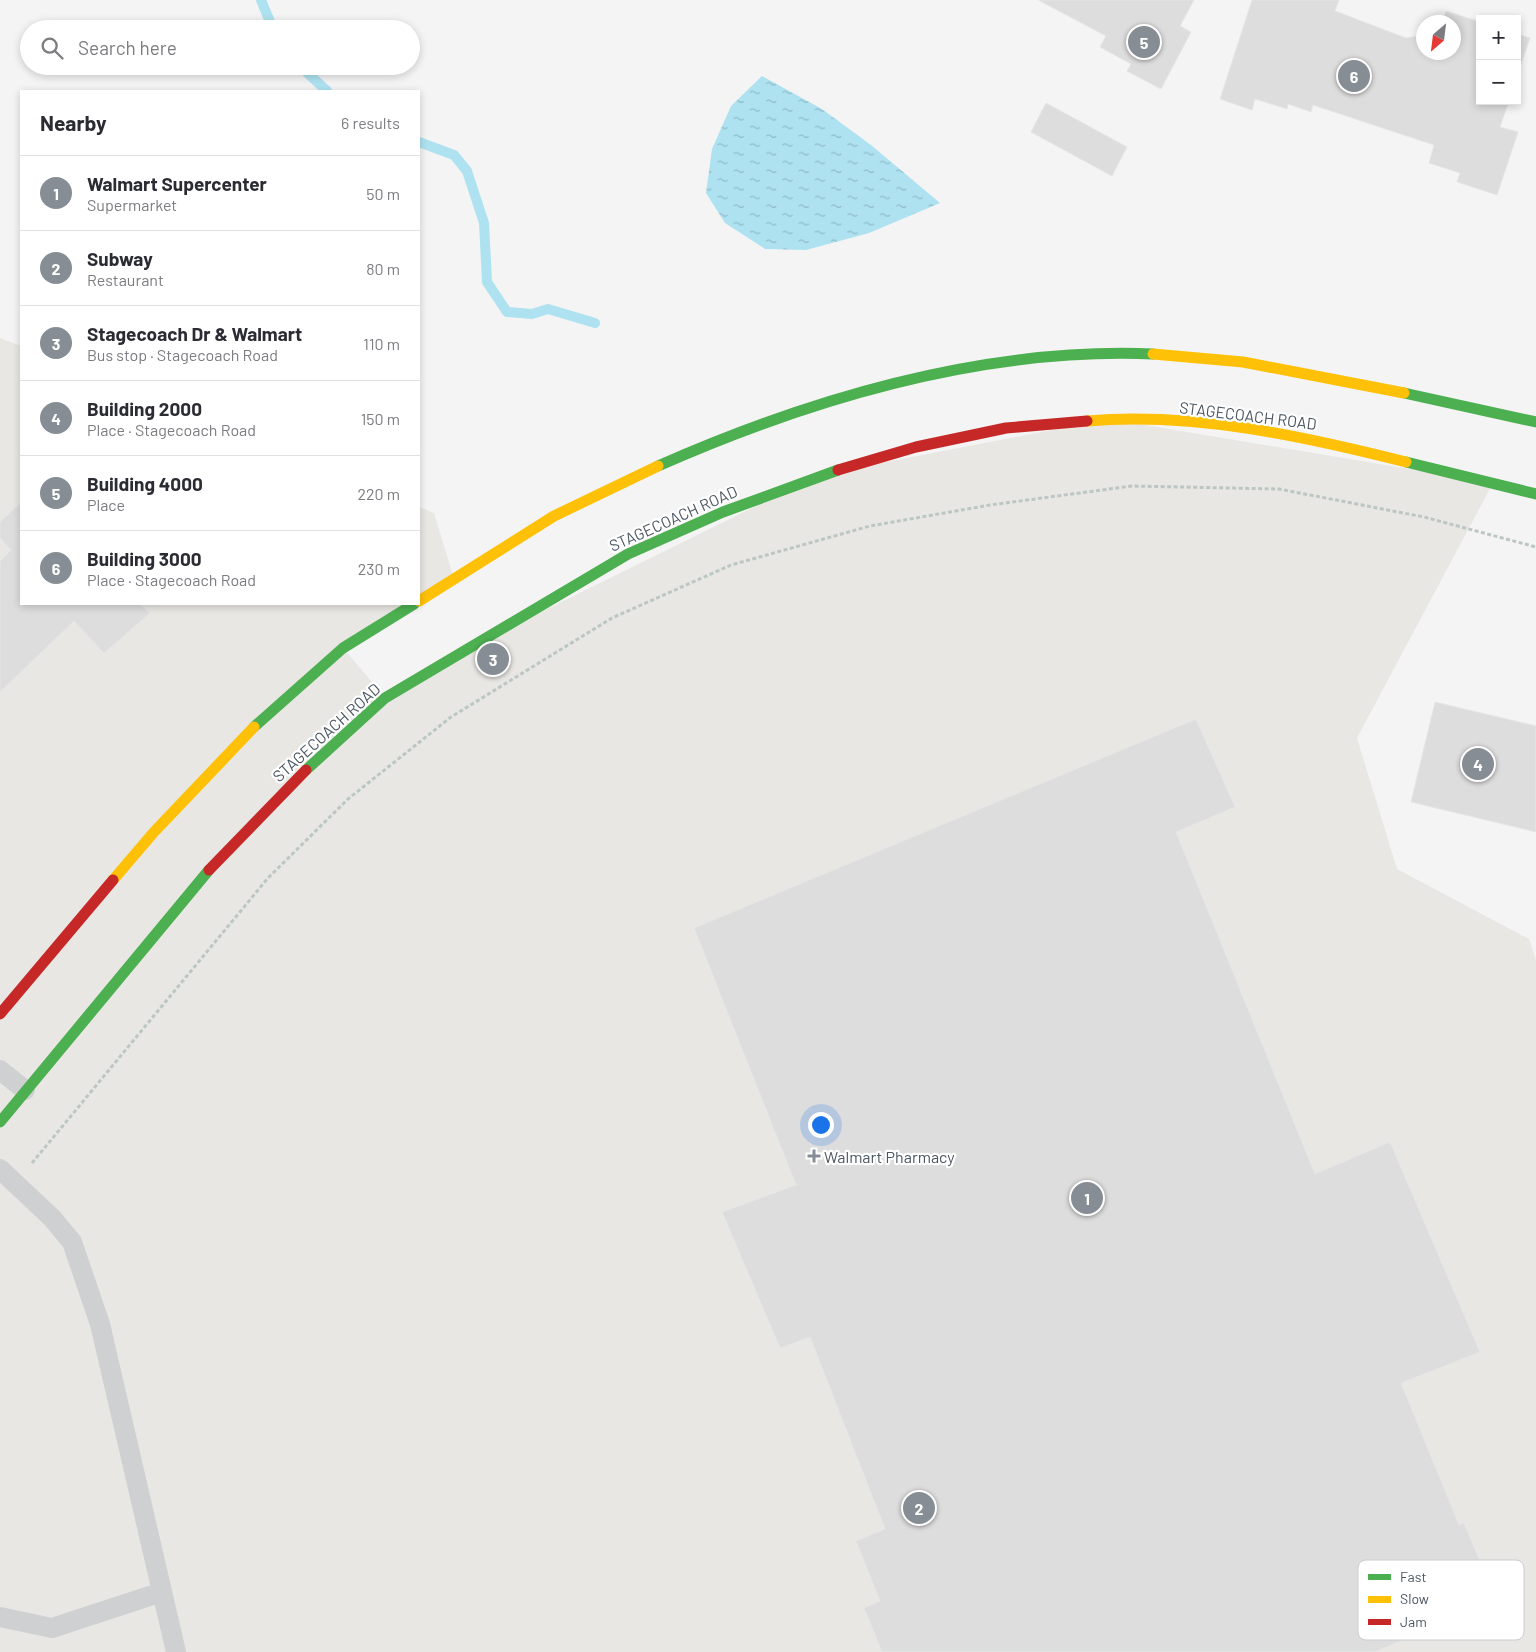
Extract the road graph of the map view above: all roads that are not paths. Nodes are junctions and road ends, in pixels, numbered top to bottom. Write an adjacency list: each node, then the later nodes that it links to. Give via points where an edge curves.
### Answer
1 (1536, 422): 3 (street, via 1330,378 1204,357 1101,353 993,362 898,383 796,412 698,450 599,493)
2 (1536, 494): 7 (street, STAGECOACH ROAD, via 1321,441 1206,423 1109,419 1006,428 916,447 818,475 723,512 628,554 385,698 292,782 198,882)
3 (420, 599)
4 (412, 605): 5 (street, via 342,648 251,730 154,832)
5 (0, 1014)
6 (0, 1070): 7 (lane)
7 (25, 1090): 8 (street, STAGECOACH ROAD)
8 (0, 1122)
9 (7, 1176): 10 (lane, via 52,1218 72,1242 100,1324)
10 (162, 1592): 11 (lane, via 52,1628); 12 (lane)
11 (0, 1617)
12 (176, 1652)

